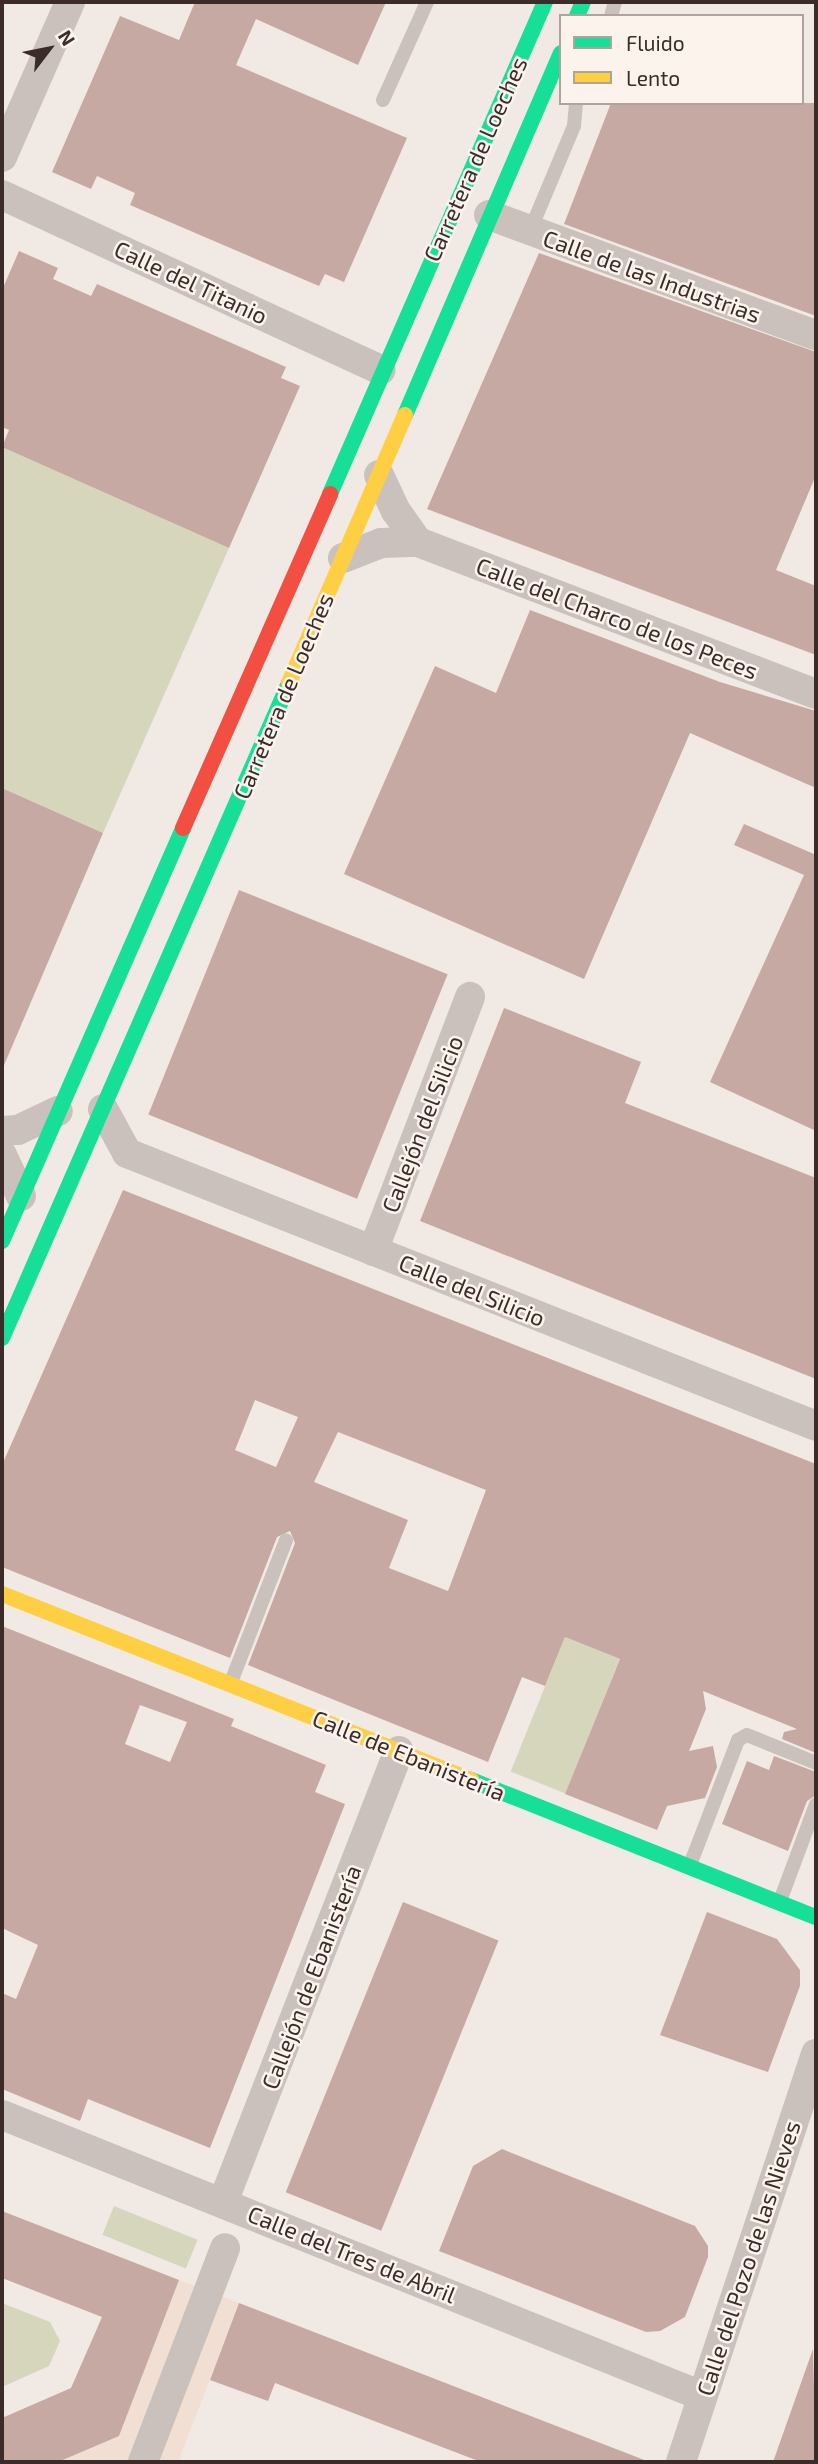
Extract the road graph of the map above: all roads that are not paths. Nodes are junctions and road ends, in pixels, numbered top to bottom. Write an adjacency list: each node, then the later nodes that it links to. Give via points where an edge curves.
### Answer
1 (70, 2): 7 (street)
2 (428, 2): 5 (lane)
3 (545, 2): 12 (main road, Carretera de Loeches)
4 (559, 57): 9 (main road, Carretera de Loeches)
5 (383, 100)
6 (576, 105): 10 (lane, via 573,126)
7 (2, 157)
8 (2, 195): 12 (street, Calle del Titanio)
9 (489, 215): 10 (street, Calle de las Industrias); 13 (main road, Carretera de Loeches)
10 (530, 232): 11 (street, Calle de las Industrias)
11 (816, 335)
12 (380, 370): 19 (main road, Carretera de Loeches)
13 (379, 475): 14 (street); 15 (main road, Carretera de Loeches)
14 (418, 542): 15 (street, Calle del Charco de los Peces, via 381,544); 16 (street, Calle del Charco de los Peces)
15 (343, 558): 18 (main road, Carretera de Loeches)
16 (816, 694)
17 (470, 997): 26 (street, Callejón del Silicio)
18 (103, 1109): 21 (street); 23 (main road, Carretera de Loeches)
19 (58, 1111): 20 (street, via 18,1130); 24 (main road, Carretera de Loeches)
20 (2, 1131)
21 (127, 1153): 23 (street); 26 (street, Calle del Silicio)
22 (2, 1156): 24 (street)
23 (79, 1170): 27 (main road, Carretera de Loeches)
24 (21, 1196): 25 (main road, Carretera de Loeches)
25 (2, 1241)
26 (373, 1251): 28 (street, Calle del Silicio)
27 (2, 1338)
28 (816, 1426)
29 (286, 1540): 31 (lane)
30 (2, 1594): 31 (main road, Calle de Ebanistería)
31 (231, 1682): 32 (main road, Calle de Ebanistería)
32 (399, 1751): 35 (main road, Calle de Ebanistería); 40 (street, Callejón de Ebanistería)
33 (816, 1763): 35 (lane, via 747,1735 738,1740)
34 (816, 1804): 36 (lane)
35 (689, 1867): 36 (main road, Calle de Ebanistería)
36 (779, 1902): 37 (main road, Calle de Ebanistería)
37 (816, 1917)
38 (816, 2054): 42 (street, Calle del Pozo de las Nieves)
39 (2, 2115): 40 (street, Calle del Tres de Abril)
40 (223, 2202): 42 (street, Calle del Tres de Abril)
41 (225, 2248): 43 (street)
42 (702, 2396): 44 (street, Calle del Pozo de las Nieves)
43 (143, 2462)
44 (681, 2462)

